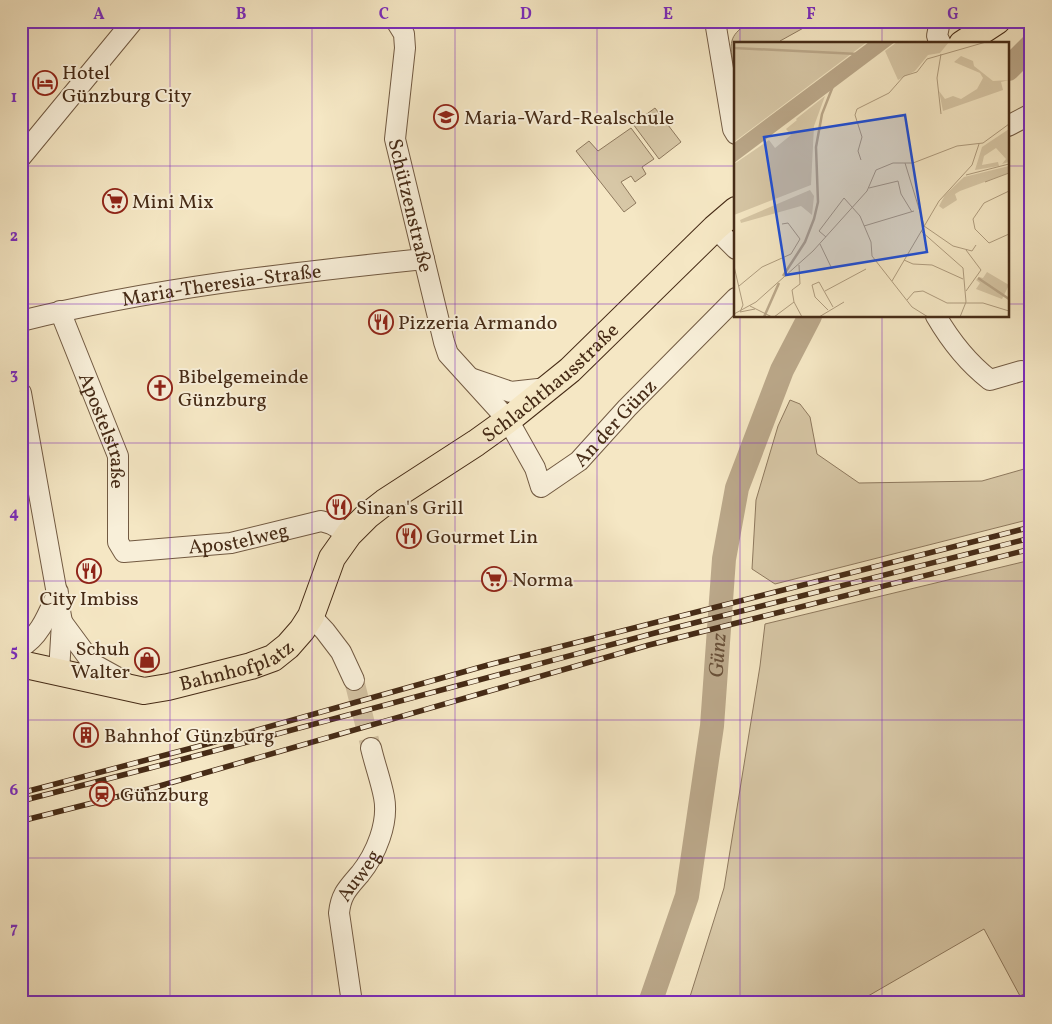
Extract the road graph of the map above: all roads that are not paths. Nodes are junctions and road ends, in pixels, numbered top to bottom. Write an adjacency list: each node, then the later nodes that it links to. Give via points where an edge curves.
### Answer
1 (133, 21): 11 (street)
2 (396, 21): 15 (street, Schützenstraße, via 404,34 405,48 395,140)
3 (715, 21): 10 (street)
4 (940, 21): 6 (street, via 937,36)
5 (997, 21): 7 (main road)
6 (940, 42)
7 (965, 42)
8 (1031, 114): 9 (street)
9 (1010, 125)
10 (734, 131)
11 (21, 156)
12 (734, 212): 13 (main road, Schlachthausstraße)
13 (715, 228): 14 (street); 22 (main road, Schlachthausstraße, via 570,370)
14 (734, 247)
15 (424, 259): 17 (street, Maria-Theresia-Straße, via 191,287); 21 (street, Schützenstraße, via 448,354)
16 (734, 300): 24 (street, An der Günz, via 579,461 541,487 535,468)
17 (60, 311): 19 (street, Maria-Theresia-Straße); 26 (street, Apostelstraße, via 118,456 118,542)
18 (937, 318): 20 (street, via 977,370 990,380)
19 (21, 321)
20 (1021, 370)
21 (472, 379): 22 (street, Schützenstraße, via 511,392); 24 (street, Schützenstraße)
22 (547, 388): 24 (main road, Schlachthausstraße)
23 (21, 393): 27 (street)
24 (508, 420): 25 (main road, Schlachthausstraße, via 385,502)
25 (349, 534): 26 (street, Apostelweg, via 321,522 231,543); 28 (main road, Bahnhofplatz, via 332,558)
26 (124, 552)
27 (58, 592): 29 (street); 30 (street, via 38,631)
28 (310, 616): 33 (street, via 341,652); 34 (main road, Bahnhofplatz, via 288,646 273,658)
29 (62, 622): 32 (street); 34 (street, via 93,664)
30 (21, 647)
31 (21, 664): 32 (main road, Bahnhofplatz)
32 (59, 672): 34 (main road, Bahnhofplatz)
33 (354, 680)
34 (144, 691)
35 (371, 748): 36 (street, Auweg, via 384,799 384,818 378,842 344,894 339,914)
36 (352, 1003)

